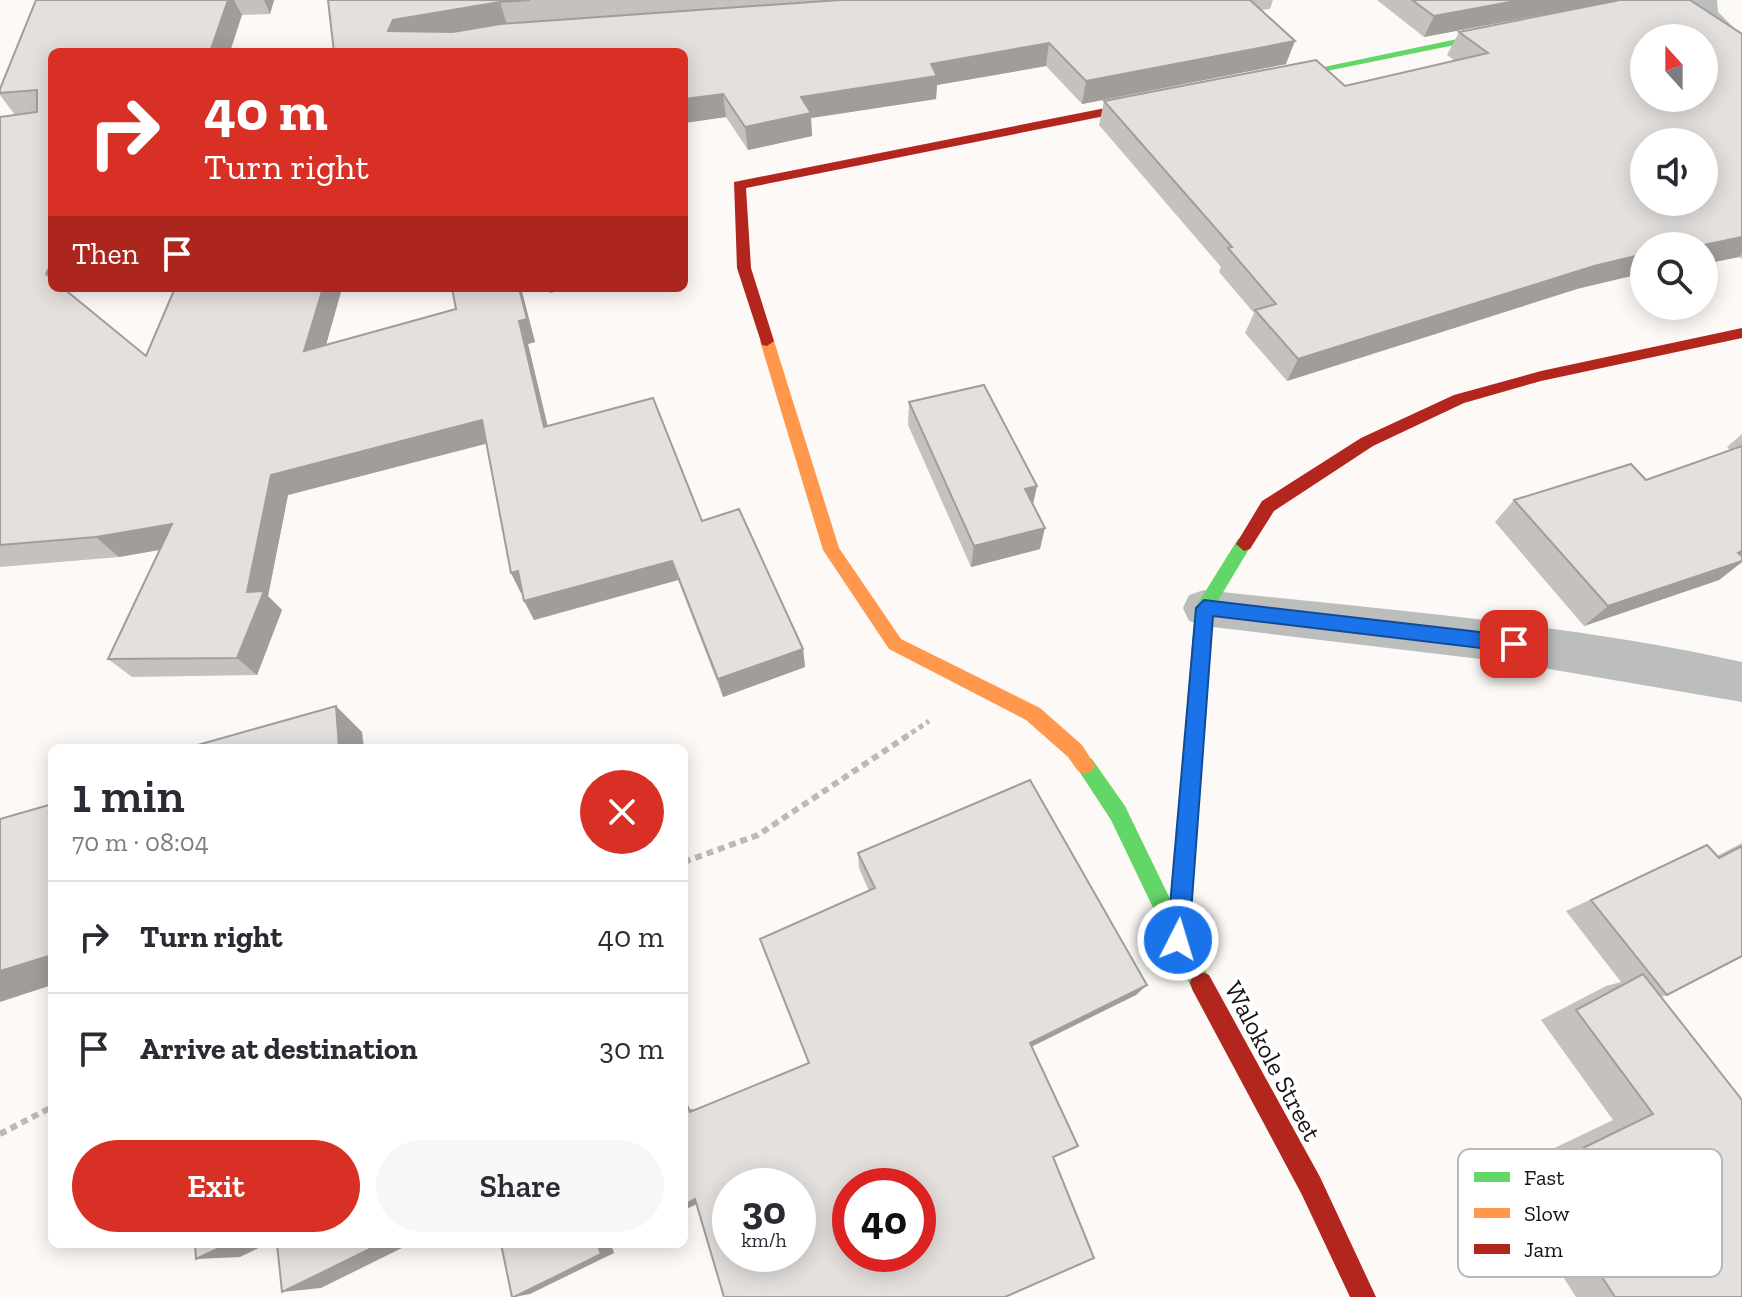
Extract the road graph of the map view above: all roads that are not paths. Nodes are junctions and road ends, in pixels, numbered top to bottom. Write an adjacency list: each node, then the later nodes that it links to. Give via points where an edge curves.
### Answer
1 (1704, 0): 3 (street, via 1705,14)
2 (1527, 28): 4 (street)
3 (1742, 51)
4 (1249, 83)
5 (1187, 96): 9 (street, Walokole Street, via 739,185 744,268 831,550 895,644 1033,714 1075,751 1118,813)
6 (1742, 333): 7 (street, via 1459,399 1367,442 1268,506)
7 (1204, 608): 8 (street, via 1514,644); 9 (street)
8 (1742, 682)
9 (1178, 940): 10 (street, Walokole Street, via 1311,1186)
10 (1363, 1297)

